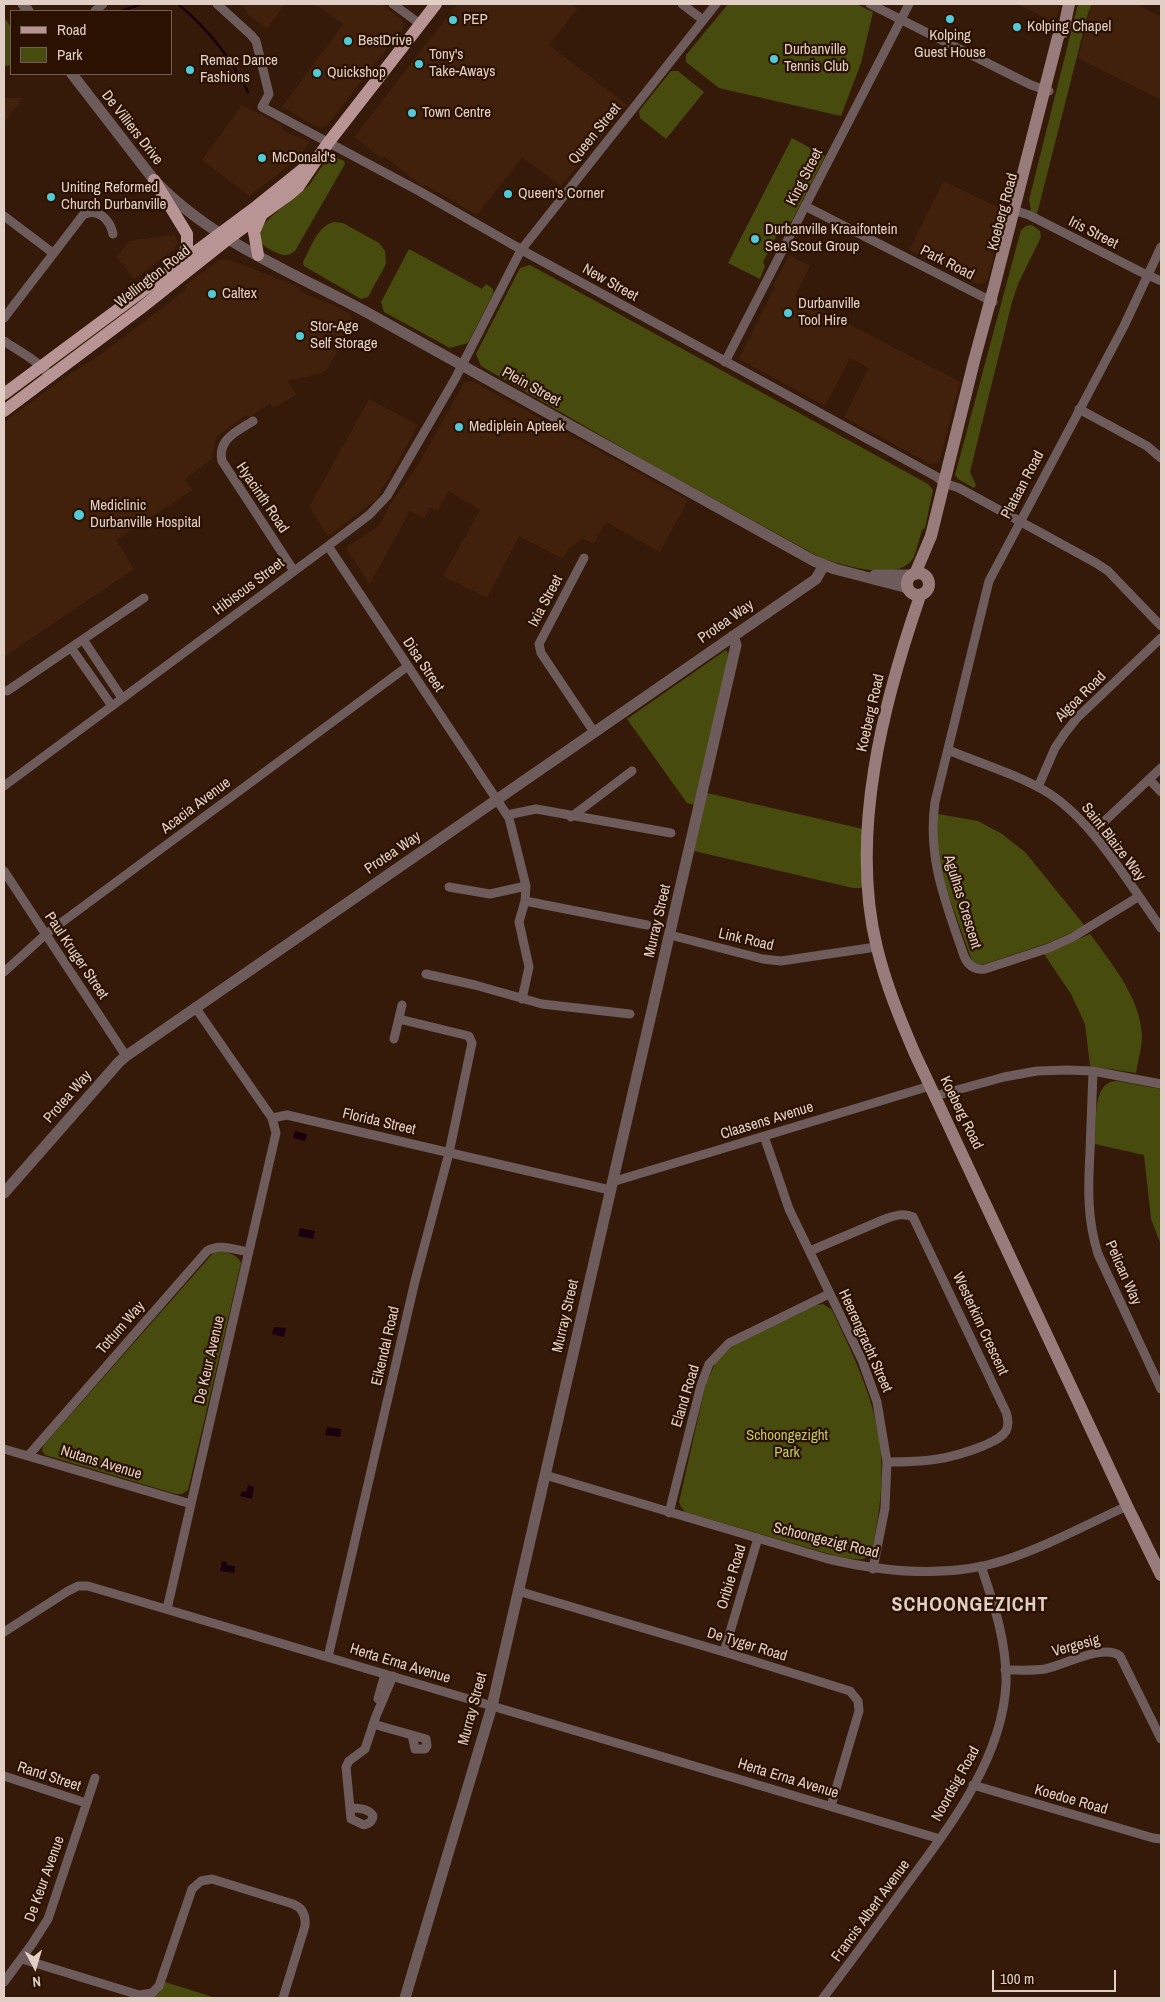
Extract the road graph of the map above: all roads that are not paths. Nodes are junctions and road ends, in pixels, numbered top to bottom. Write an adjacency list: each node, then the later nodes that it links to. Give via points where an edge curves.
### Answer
1 (217, 4): 14 (street, New Street, via 256,41 269,94 262,107)
2 (393, 4): 11 (street)
3 (436, 4): 11 (main road, Wellington Road)
4 (682, 4): 9 (street)
5 (716, 4): 9 (street, Queen Street)
6 (870, 4): 10 (street)
7 (909, 4): 10 (street, King Street)
8 (1069, 4): 13 (main road, Koeberg Road)
9 (703, 20): 24 (street, Queen Street)
10 (900, 20): 13 (street); 17 (street, King Street)
11 (420, 24): 14 (main road, Wellington Road)
12 (73, 75): 16 (street, De Villiers Drive)
13 (1047, 90): 18 (main road, Koeberg Road)
14 (328, 143): 15 (main road, Wellington Road); 24 (street, New Street, via 427,195)
15 (315, 161): 20 (main road, Wellington Road, via 298,187); 22 (main road, Wellington Road)
16 (154, 180): 22 (street, De Villiers Drive, via 175,201); 27 (main road, via 187,234)
17 (805, 206): 30 (street, Park Road); 33 (street, King Street)
18 (1016, 211): 28 (street, Iris Street); 30 (main road, Koeberg Road)
19 (4, 216): 25 (street)
20 (261, 216): 22 (main road, Wellington Road); 26 (main road, via 254,232)
21 (113, 234): 25 (street, via 104,217 88,212 80,217)
22 (223, 236): 26 (street, Plein Street); 27 (main road, Wellington Road); 36 (main road, Wellington Road)
23 (1161, 247): 28 (street, Plataan Road)
24 (521, 250): 33 (street, New Street); 35 (street, Queen Street)
25 (53, 253): 31 (street)
26 (258, 255): 35 (street, Plein Street)
27 (182, 261): 34 (main road, Wellington Road)
28 (1147, 275): 29 (street, Iris Street); 38 (street, Plataan Road, via 1124,326)
29 (1161, 281)
30 (993, 302): 42 (main road, Koeberg Road)
31 (4, 318)
32 (4, 341): 34 (street)
33 (725, 362): 42 (street, New Street)
34 (37, 366): 36 (street); 37 (main road, Wellington Road)
35 (462, 366): 44 (street, Hibiscus Street, via 387,496 369,515); 46 (street, Plein Street)
36 (47, 380): 39 (main road, Wellington Road)
37 (4, 394)
38 (1079, 409): 41 (street, via 1147,446); 43 (street, Plataan Road)
39 (4, 411)
40 (253, 421): 47 (street, Hyacinth Road, via 225,441 222,461)
41 (1161, 458)
42 (944, 483): 43 (street, New Street); 49 (main road, Koeberg Road)
43 (1020, 521): 52 (street, New Street, via 1108,571); 62 (street, Plataan Road, via 987,587)
44 (328, 546): 47 (street, Hibiscus Street); 57 (street, Disa Street)
45 (584, 558): 61 (street, Ixia Street, via 539,644 541,653)
46 (824, 565): 48 (street, Plein Street); 53 (street, Protea Way, via 816,579)
47 (294, 571): 59 (street, Hibiscus Street)
48 (846, 573): 49 (street, Plein Street); 50 (street, Plein Street)
49 (918, 575): 50 (main road, via 907,581); 50 (main road, via 929,581 929,588 926,593)
50 (912, 592): 83 (main road, Koeberg Road, via 906,635 872,784 866,867)
51 (144, 598): 55 (street)
52 (1161, 626)
53 (733, 636): 61 (street, Protea Way); 82 (street, Murray Street, via 736,645)
54 (1161, 638): 67 (street, Algoa Road, via 1064,733)
55 (84, 640): 56 (street); 59 (street)
56 (72, 648): 58 (street); 60 (street)
57 (408, 666): 69 (street, Disa Street); 81 (street, Acacia Avenue)
58 (7, 691)
59 (122, 698): 60 (street, Hibiscus Street)
60 (112, 706): 66 (street, Hibiscus Street)
61 (594, 732): 69 (street, Protea Way)
62 (948, 750): 67 (street, Saint Blaize Way); 77 (street, Agulhas Crescent, via 935,802 933,846 938,881 968,964 976,969 985,969 1049,948 1087,930)
63 (1161, 768): 65 (street)
64 (632, 771): 71 (street)
65 (1149, 779): 68 (street); 72 (street)
66 (4, 786)
67 (1038, 787): 72 (street, Saint Blaize Way, via 1068,807)
68 (1161, 792)
69 (496, 800): 70 (street, Disa Street); 88 (street, Protea Way)
70 (507, 815): 71 (street, via 536,809); 75 (street, Disa Street)
71 (571, 817): 73 (street)
72 (1092, 833): 77 (street, Saint Blaize Way)
73 (672, 834)
74 (4, 871): 81 (street, Paul Kruger Street)
75 (526, 886): 76 (street, via 490,894); 78 (street, Disa Street)
76 (449, 887)
77 (1138, 897): 80 (street, Saint Blaize Way)
78 (525, 901): 79 (street); 86 (street, Disa Street, via 519,922 529,967)
79 (647, 925)
80 (1161, 928)
81 (46, 934): 84 (street, Acacia Avenue); 92 (street, Paul Kruger Street)
82 (670, 936): 83 (street, Link Road, via 781,961); 99 (street, Murray Street)
83 (876, 947): 95 (main road, Koeberg Road, via 889,993)
84 (4, 972)
85 (426, 974): 86 (street)
86 (522, 999): 89 (street)
87 (402, 1005): 90 (street)
88 (195, 1007): 92 (street, Protea Way); 96 (street)
89 (630, 1014)
90 (399, 1019): 91 (street); 98 (street, Eikendal Road, via 469,1036 472,1043)
91 (394, 1039)
92 (126, 1056): 100 (street, Protea Way)
93 (1093, 1071): 94 (street, Claasens Avenue); 95 (street, Claasens Avenue, via 1037,1072); 104 (street, Pelican Way, via 1088,1191 1092,1238)
94 (1161, 1084)
95 (932, 1091): 97 (street, Claasens Avenue); 110 (main road, Koeberg Road)
96 (272, 1118): 98 (street, Florida Street, via 287,1116); 102 (street, De Keur Avenue, via 276,1133)
97 (764, 1136): 99 (street, Claasens Avenue); 101 (street, Heerengracht Street, via 789,1209)
98 (449, 1153): 99 (street, Florida Street); 120 (street, Eikendal Road, via 415,1281)
99 (611, 1186): 108 (street, Murray Street)
100 (4, 1193)
101 (810, 1251): 103 (street, Heerengracht Street); 107 (street, Westerkim Crescent, via 885,1219 898,1215 914,1217 1006,1412 1007,1430 997,1440 945,1459)
102 (249, 1252): 106 (street, Tottum Way, via 221,1247 207,1251); 109 (street, De Keur Avenue)
103 (829, 1294): 107 (street, Heerengracht Street, via 871,1384 881,1420); 111 (street, Eland Road, via 729,1343 709,1364)
104 (1161, 1387)
105 (4, 1449): 106 (street, Nutans Avenue)
106 (28, 1456): 109 (street, Nutans Avenue)
107 (887, 1462): 114 (street, Heerengracht Street, via 884,1508)
108 (545, 1475): 111 (street, Schoongezigt Road); 116 (street, Murray Street)
109 (191, 1504): 117 (street, De Keur Avenue)
110 (1127, 1506): 113 (street, Schoongezigt Road, via 1061,1538); 115 (main road, Koeberg Road)
111 (668, 1513): 112 (street, Schoongezigt Road)
112 (758, 1538): 114 (street, Schoongezigt Road); 119 (street, Oribie Road)
113 (981, 1566): 114 (street, Schoongezigt Road, via 927,1571); 121 (street, Noordsig Road, via 1000,1624)
114 (873, 1569)
115 (1161, 1575)
116 (518, 1592): 119 (street, De Tyger Road); 123 (street, Murray Street)
117 (167, 1609): 118 (street, Herta Erna Avenue, via 93,1587 78,1586); 120 (street, Herta Erna Avenue)
118 (4, 1632)
119 (724, 1652): 131 (street, De Tyger Road, via 846,1689 856,1698 858,1713)
120 (328, 1657): 122 (street, Herta Erna Avenue)
121 (1005, 1670): 126 (street, Vergesig, via 1044,1669 1103,1652 1116,1653); 129 (street, Noordsig Road, via 1000,1722)
122 (389, 1675): 123 (street, Herta Erna Avenue); 124 (street)
123 (492, 1706): 131 (street, Herta Erna Avenue); 138 (street, Murray Street)
124 (374, 1720): 125 (street); 132 (street, via 365,1749 346,1767)
125 (412, 1735)
126 (1161, 1739)
127 (4, 1776): 130 (street, Rand Street)
128 (95, 1778): 130 (street, De Keur Avenue)
129 (973, 1785): 133 (street, Noordsig Road); 134 (street, Koedoe Road)
130 (86, 1803): 135 (street, De Keur Avenue, via 48,1919)
131 (830, 1806): 133 (street, Herta Erna Avenue)
132 (350, 1808)
133 (940, 1839): 139 (street, Francis Albert Avenue)
134 (1161, 1839)
135 (22, 1958): 136 (street, De Keur Avenue); 137 (street, via 139,1995 152,1993 159,1986 192,1889 201,1881 212,1879 293,1904 302,1910 304,1926)
136 (4, 1982)
137 (283, 1998)
138 (405, 1998)
139 (823, 1998)

